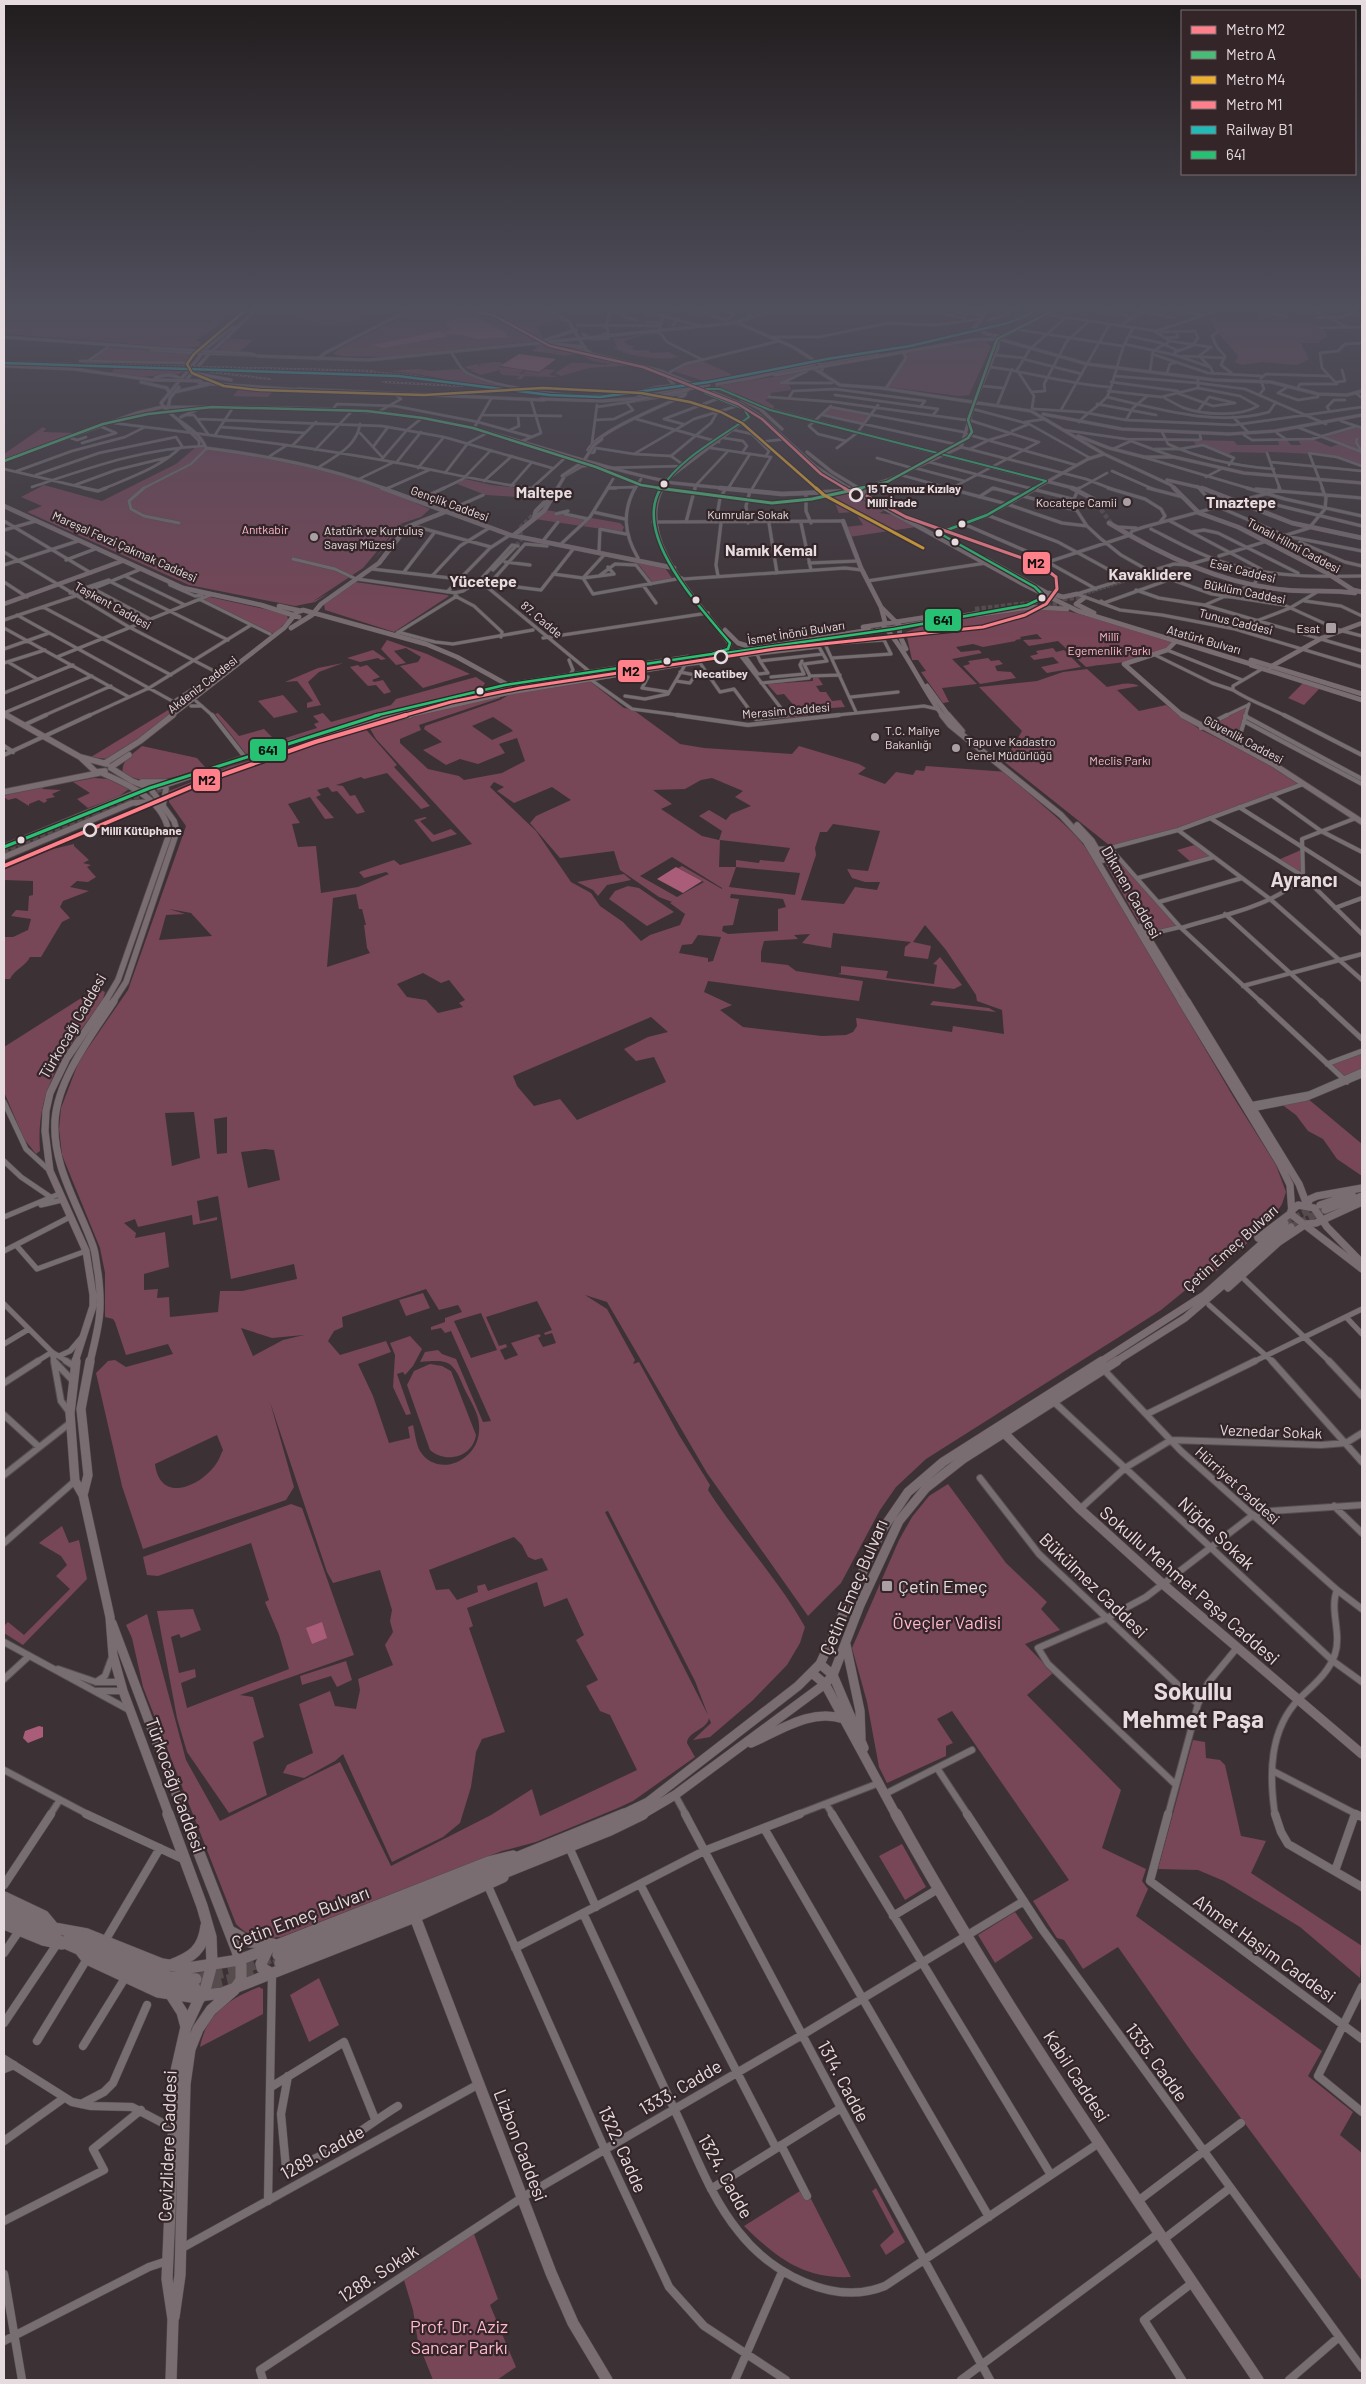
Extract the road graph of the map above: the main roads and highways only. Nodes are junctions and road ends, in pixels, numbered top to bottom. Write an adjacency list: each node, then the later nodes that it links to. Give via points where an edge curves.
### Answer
1 (120, 419): 30 (main road)
2 (126, 419): 30 (main road)
3 (182, 419): 43 (main road, Gençlik Caddesi, via 200,433 208,447 319,466)
4 (427, 419): 28 (main road)
5 (429, 419): 28 (main road, via 474,428)
6 (635, 419): 22 (main road)
7 (746, 419): 54 (main road, via 664,483 653,522)
8 (764, 419): 38 (main road, Atatürk Bulvarı, via 820,470)
9 (772, 419): 38 (main road, Atatürk Bulvarı, via 812,457)
10 (805, 419): 23 (main road)
11 (1046, 419): 20 (main road)
12 (1056, 419): 19 (main road, via 1120,430)
13 (1057, 419): 19 (main road)
14 (1344, 419): 17 (main road)
15 (1348, 419): 17 (main road)
16 (968, 420): 26 (main road, via 960,446)
17 (1324, 423): 18 (main road)
18 (1298, 428): 21 (main road); 21 (main road, via 1277,433)
19 (1147, 430): 21 (main road); 21 (main road)
20 (1072, 434): 27 (main road); 37 (main road, via 1140,456 1174,457 1223,469)
21 (1200, 434)
22 (604, 438): 24 (main road, via 592,443); 25 (main road); 33 (main road, bridge, via 596,444 585,463)
23 (921, 449): 26 (main road); 29 (main road, bridge)
24 (588, 450): 25 (main road); 28 (main road, via 582,456)
25 (596, 450): 31 (main road)
26 (948, 453): 29 (main road); 32 (main road); 32 (main road)
27 (1104, 454): 34 (main road); 36 (main road)
28 (566, 457): 31 (main road)
29 (960, 459): 36 (main road)
30 (4, 461)
31 (589, 464): 33 (main road); 35 (main road); 35 (main road, via 641,479)
32 (914, 468): 38 (main road); 38 (main road)
33 (562, 478): 41 (main road); 41 (main road)
34 (1161, 480): 53 (main road, via 1197,486 1281,520); 62 (main road, Tunalı Hilmi Caddesi, via 1172,486 1199,514 1235,526)
35 (661, 481): 39 (main road, bridge)
36 (1046, 481): 40 (main road, via 1078,489); 50 (main road, via 987,515)
37 (1362, 483)
38 (854, 489): 39 (main road, via 806,493); 39 (main road, via 806,494); 50 (main road, Atatürk Bulvarı); 58 (main road, Atatürk Bulvarı)
39 (751, 490)
40 (1092, 499)
41 (548, 500): 45 (main road); 49 (main road, via 544,511)
42 (4, 504): 56 (main road, Mareşal Fevzi Çakmak Caddesi); 69 (main road, Mareşal Fevzi Çakmak Caddesi, via 187,586)
43 (432, 507): 44 (main road, Gençlik Caddesi); 46 (main road, via 431,512)
44 (443, 511): 46 (main road); 51 (main road, Gençlik Caddesi); 60 (main road, via 410,525 372,569)
45 (539, 512)
46 (422, 518): 60 (main road, via 401,528 376,560)
47 (843, 522): 68 (main road)
48 (1112, 525): 64 (main road, Esat Caddesi, via 1188,565 1252,584 1317,592)
49 (521, 530): 51 (main road); 52 (main road)
50 (939, 533): 58 (main road, Atatürk Bulvarı)
51 (510, 534): 52 (main road, Gençlik Caddesi)
52 (526, 538): 55 (main road, Gençlik Caddesi); 57 (main road, Gençlik Caddesi)
53 (1362, 538)
54 (661, 548): 55 (main road, via 662,559); 59 (main road)
55 (654, 560): 57 (main road, via 659,562)
56 (122, 561): 67 (main road); 75 (main road, Mareşal Fevzi Çakmak Caddesi, via 207,595)
57 (647, 562): 59 (main road, Gençlik Caddesi)
58 (988, 562): 61 (main road); 63 (main road); 65 (main road, Atatürk Bulvarı); 71 (main road, Atatürk Bulvarı, via 1024,586)
59 (674, 568): 73 (main road)
60 (355, 579): 69 (main road); 72 (main road)
61 (1016, 579)
62 (1350, 588): 64 (main road); 66 (main road)
63 (1040, 591)
64 (1344, 591): 66 (main road)
65 (1046, 592): 74 (main road, Atatürk Bulvarı); 74 (main road, via 1060,597 1085,595 1076,604)
66 (1362, 594)
67 (4, 604)
68 (881, 607): 78 (main road, Dikmen Caddesi); 80 (main road)
69 (303, 610): 72 (main road, Mareşal Fevzi Çakmak Caddesi); 75 (main road, Akdeniz Caddesi)
70 (977, 611): 79 (main road)
71 (1078, 611): 77 (main road, Atatürk Bulvarı); 79 (main road, via 1032,607)
72 (314, 612): 76 (main road, Akdeniz Caddesi); 85 (main road)
73 (710, 612): 89 (main road, via 735,641); 90 (main road, via 730,644 728,649)
74 (1094, 613): 77 (main road, Atatürk Bulvarı)
75 (296, 615): 76 (main road, Mareşal Fevzi Çakmak Caddesi); 99 (main road, Akdeniz Caddesi)
76 (308, 617): 85 (main road); 99 (main road, Akdeniz Caddesi)
77 (1101, 617): 86 (main road, Atatürk Bulvarı); 88 (main road, Atatürk Bulvarı)
78 (894, 622): 79 (main road); 80 (main road); 82 (main road, Dikmen Caddesi)
79 (913, 622): 82 (main road)
80 (884, 623): 84 (main road, via 883,628); 87 (main road)
81 (1362, 623): 94 (main road, via 1322,638)
82 (898, 628): 84 (main road); 110 (main road, Dikmen Caddesi, via 921,676)
83 (868, 629): 87 (main road, İsmet İnönü Bulvarı)
84 (889, 629): 87 (main road); 110 (main road, Dikmen Caddesi, via 930,699)
85 (394, 634): 101 (main road); 102 (main road, via 442,650)
86 (1176, 641): 88 (main road, Atatürk Bulvarı); 127 (main road, Güvenlik Caddesi, via 1167,650 1124,664 1176,711 1201,728 1268,761)
87 (782, 643): 89 (main road, İsmet İnönü Bulvarı); 91 (main road, İsmet İnönü Bulvarı)
88 (1193, 645): 93 (main road)
89 (751, 647): 90 (main road, İsmet İnönü Bulvarı)
90 (712, 654): 92 (main road, İsmet İnönü Bulvarı)
91 (699, 657): 92 (main road, İsmet İnönü Bulvarı); 100 (main road, via 689,663)
92 (688, 658): 96 (main road); 97 (main road, İsmet İnönü Bulvarı); 100 (main road)
93 (1256, 664): 94 (main road); 95 (main road)
94 (1274, 667): 95 (main road); 98 (main road); 98 (main road)
95 (1262, 668): 98 (main road)
96 (599, 670): 97 (main road, via 598,673); 100 (main road)
97 (607, 673): 100 (main road, İsmet İnönü Bulvarı)
98 (1284, 673): 106 (main road)
99 (226, 675): 113 (main road, Akdeniz Caddesi, via 126,751); 115 (main road, Akdeniz Caddesi)
100 (588, 675): 103 (main road); 109 (main road)
101 (489, 679): 104 (main road); 105 (main road)
102 (497, 679): 103 (main road); 104 (main road)
103 (525, 684): 104 (main road)
104 (506, 687): 105 (main road); 105 (main road, via 506,691)
105 (490, 691): 108 (main road); 108 (main road); 109 (main road)
106 (1362, 697)
107 (4, 713): 112 (main road)
108 (351, 724): 111 (main road)
109 (363, 726): 120 (main road)
110 (954, 726): 129 (main road, Dikmen Caddesi, via 1061,815)
111 (281, 745): 118 (main road); 120 (main road)
112 (80, 758): 113 (main road); 114 (main road, Türkocağı Caddesi)
113 (104, 763): 114 (main road, Akdeniz Caddesi); 115 (main road)
114 (92, 768): 116 (main road, Türkocağı Caddesi); 121 (main road, Akdeniz Caddesi, via 71,778)
115 (111, 768): 116 (main road, Akdeniz Caddesi); 117 (main road)
116 (100, 773): 121 (main road, Akdeniz Caddesi); 122 (main road, Türkocağı Caddesi, via 124,782)
117 (132, 781): 118 (main road); 119 (main road)
118 (166, 782): 119 (main road)
119 (150, 788): 120 (main road, Türkocağı Caddesi); 122 (main road)
120 (161, 790): 123 (main road); 126 (main road, Türkocağı Caddesi); 126 (main road)
121 (4, 791)
122 (138, 792): 123 (main road, Türkocağı Caddesi); 128 (main road)
123 (145, 798): 124 (main road, Türkocağı Caddesi); 125 (main road)
124 (152, 802): 125 (main road); 131 (main road, Türkocağı Caddesi, via 167,821 169,830)
125 (132, 803): 130 (main road)
126 (163, 805): 131 (main road, Türkocağı Caddesi, via 174,821 176,831)
127 (1362, 822)
128 (4, 847)
129 (1093, 849): 134 (main road, Dikmen Caddesi); 134 (main road, Dikmen Caddesi)
130 (4, 856)
131 (149, 903): 132 (main road, Türkocağı Caddesi); 133 (main road, Türkocağı Caddesi)
132 (111, 994): 133 (main road); 138 (main road, Türkocağı Caddesi, via 67,1058 50,1094 45,1131 50,1171)
133 (119, 996): 136 (main road, Türkocağı Caddesi, via 76,1059 57,1106 54,1119 57,1156)
134 (1247, 1107): 140 (main road, Dikmen Caddesi, via 1299,1184); 141 (main road, Dikmen Caddesi, via 1287,1177)
135 (1362, 1190): 137 (main road, via 1322,1208); 140 (main road, via 1317,1196)
136 (70, 1194): 138 (main road); 148 (main road, Türkocağı Caddesi, via 98,1263)
137 (1362, 1196)
138 (60, 1197): 149 (main road, Türkocağı Caddesi, via 86,1250 93,1294)
139 (1362, 1202): 142 (main road)
140 (1307, 1205): 141 (main road, via 1295,1206); 142 (main road, Dikmen Caddesi, via 1317,1210)
141 (1292, 1212): 143 (main road, via 1295,1218); 146 (main road, Çetin Emeç Bulvarı, via 1267,1230)
142 (1320, 1219): 143 (main road, via 1316,1224); 144 (main road, Dikmen Caddesi)
143 (1306, 1224): 145 (main road); 147 (main road, Çetin Emeç Bulvarı, via 1279,1242 1209,1305)
144 (1362, 1263)
145 (1362, 1270)
146 (1189, 1306): 147 (main road, Çetin Emeç Bulvarı, via 1288,1225); 154 (main road, Çetin Emeç Bulvarı)
147 (1199, 1308): 154 (main road, Çetin Emeç Bulvarı, via 1054,1402)
148 (101, 1317): 149 (main road); 151 (main road, Türkocağı Caddesi)
149 (90, 1318): 150 (main road, Türkocağı Caddesi)
150 (74, 1366): 151 (main road); 152 (main road, Türkocağı Caddesi)
151 (88, 1371): 153 (main road, Türkocağı Caddesi)
152 (74, 1381): 153 (main road); 155 (main road, Türkocağı Caddesi, via 70,1413 75,1481)
153 (84, 1384): 155 (main road, Türkocağı Caddesi, via 81,1424 88,1475)
154 (1001, 1430): 157 (main road, Çetin Emeç Bulvarı, via 942,1474 899,1520); 158 (main road, Çetin Emeç Bulvarı, via 929,1471 896,1506); 168 (main road, Sokullu Mehmet Paşa Caddesi, via 1080,1509 1164,1585)
155 (83, 1495): 156 (main road, Türkocağı Caddesi)
156 (110, 1617): 161 (main road, Türkocağı Caddesi); 163 (main road, Türkocağı Caddesi, via 113,1654)
157 (846, 1644): 160 (main road, Çetin Emeç Bulvarı); 166 (main road, via 860,1711)
158 (820, 1664): 159 (main road, Çetin Emeç Bulvarı); 160 (main road)
159 (812, 1673): 162 (main road); 170 (main road, Çetin Emeç Bulvarı, via 770,1710 648,1802)
160 (833, 1675): 162 (main road, Çetin Emeç Bulvarı); 166 (main road, Kabil Caddesi)
161 (133, 1677): 163 (main road); 164 (main road, Türkocağı Caddesi)
162 (825, 1684): 165 (main road, Kabil Caddesi); 167 (main road, Çetin Emeç Bulvarı)
163 (122, 1687): 164 (main road); 175 (main road, Türkocağı Caddesi)
164 (137, 1687): 178 (main road, Türkocağı Caddesi)
165 (844, 1719): 167 (main road, via 832,1715 814,1716); 169 (main road, Kabil Caddesi)
166 (861, 1740): 169 (main road, Kabil Caddesi)
167 (737, 1749): 170 (main road, Çetin Emeç Bulvarı, via 675,1795 633,1820 569,1846)
168 (1362, 1754)
169 (879, 1783): 197 (main road, Kabil Caddesi, via 966,1935)
170 (527, 1857): 174 (main road, Çetin Emeç Bulvarı, via 488,1886); 180 (main road, Çetin Emeç Bulvarı, via 488,1862); 183 (main road, Çetin Emeç Bulvarı)
171 (4, 1897): 177 (main road, Çetin Emeç Bulvarı, via 44,1916)
172 (4, 1906): 177 (main road, Çetin Emeç Bulvarı)
173 (4, 1916): 179 (main road, Çetin Emeç Bulvarı)
174 (415, 1917): 187 (main road, Çetin Emeç Bulvarı); 196 (main road, Lizbon Caddesi, via 551,2273 573,2323)
175 (207, 1923): 185 (main road, Türkocağı Caddesi); 186 (main road, via 205,1942 198,1951)
176 (4, 1924): 179 (main road, Çetin Emeç Bulvarı, via 57,1944)
177 (54, 1928): 186 (main road, Çetin Emeç Bulvarı, via 87,1934); 188 (main road, Çetin Emeç Bulvarı, via 146,1969)
178 (230, 1932): 180 (main road, via 248,1942); 184 (main road, Türkocağı Caddesi)
179 (68, 1944): 182 (main road, Çetin Emeç Bulvarı)
180 (281, 1944): 181 (main road, Çetin Emeç Bulvarı)
181 (268, 1949): 184 (main road, Çetin Emeç Bulvarı); 187 (main road, via 261,1964)
182 (80, 1950): 188 (main road, Çetin Emeç Bulvarı, via 148,1980); 190 (main road, Çetin Emeç Bulvarı, via 87,1959 125,1978)
183 (279, 1959)
184 (239, 1960): 185 (main road, Çetin Emeç Bulvarı); 189 (main road, Türkocağı Caddesi, via 241,1980)
185 (212, 1964): 186 (main road, Çetin Emeç Bulvarı, via 180,1968); 188 (main road, Türkocağı Caddesi)
186 (171, 1965)
187 (272, 1974): 189 (main road, Çetin Emeç Bulvarı)
188 (199, 1987): 189 (main road, Çetin Emeç Bulvarı); 190 (main road, Çetin Emeç Bulvarı, via 191,1997); 191 (main road, Cevizlidere Caddesi, via 199,1999)
189 (234, 1990): 192 (main road, Cevizlidere Caddesi, via 211,2010 190,2049 185,2084)
190 (171, 1995): 191 (main road, via 182,2012)
191 (186, 2027): 193 (main road, Cevizlidere Caddesi, via 176,2071)
192 (180, 2249): 193 (main road); 194 (main road, Cevizlidere Caddesi, via 179,2292)
193 (167, 2262): 194 (main road, Cevizlidere Caddesi)
194 (173, 2319): 195 (main road, Cevizlidere Caddesi)
195 (170, 2380)
196 (607, 2380)
197 (1258, 2380)

